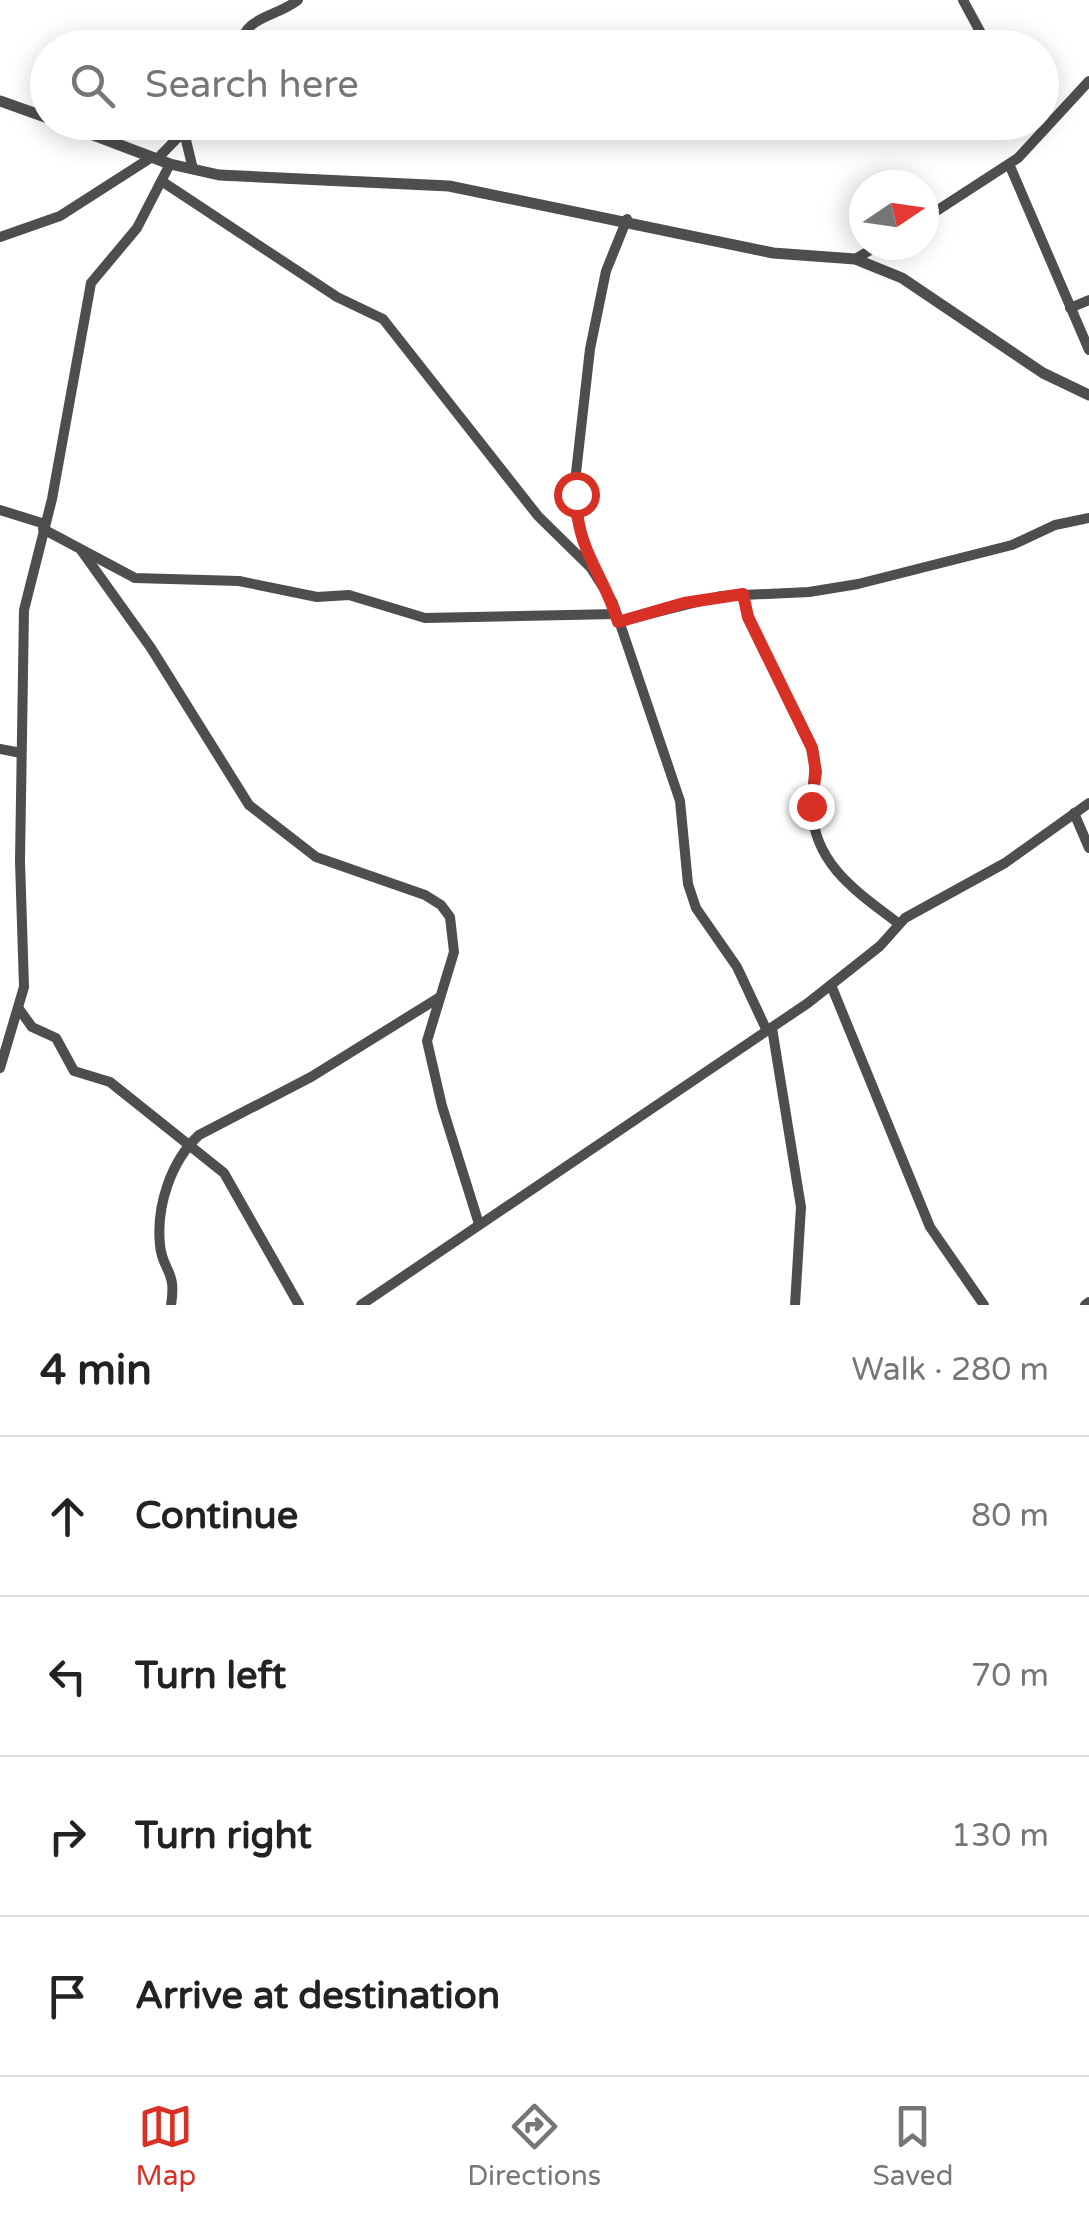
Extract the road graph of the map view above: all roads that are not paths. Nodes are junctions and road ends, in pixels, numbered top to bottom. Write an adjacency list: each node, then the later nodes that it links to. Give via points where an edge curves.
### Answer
1 (298, 0): 3 (street)
2 (963, 0): 4 (street)
3 (243, 30)
4 (980, 30)
5 (1089, 81): 8 (street)
6 (0, 100): 7 (street)
7 (30, 111)
8 (1059, 115)
9 (107, 140): 13 (street)
10 (177, 140): 13 (street)
11 (186, 140): 15 (street)
12 (1036, 140): 14 (street)
13 (160, 160): 15 (street); 16 (street); 19 (street, via 60,216)
14 (1009, 164): 17 (street); 23 (street)
15 (193, 169): 18 (street, via 449,186)
16 (163, 182): 28 (street, via 137,228 92,283); 30 (street, via 336,297 383,319 538,516)
17 (939, 209)
18 (627, 219): 20 (street, via 773,253); 30 (street, via 606,271 590,349 576,473 576,515)
19 (0, 236)
20 (849, 259)
21 (857, 260): 25 (street, via 902,278)
22 (1089, 300): 23 (street)
23 (1070, 308): 24 (street)
24 (1089, 350)
25 (1089, 396)
26 (0, 510): 28 (street)
27 (1089, 518): 31 (street, via 858,584)
28 (44, 526): 29 (street); 34 (street, via 24,610)
29 (81, 550): 32 (street, via 135,578 240,581 316,597 348,596 425,618); 40 (street, via 152,648 248,805 316,857 442,905 454,952)
30 (591, 568): 32 (street)
31 (743, 594): 32 (street); 38 (street, via 812,748 811,806 825,858 842,880)
32 (617, 618): 42 (street, via 680,801 696,908)
33 (0, 749): 34 (street)
34 (22, 754): 41 (street)
35 (1089, 803): 36 (street)
36 (1074, 813): 37 (street); 38 (street, via 1005,863)
37 (1089, 848)
38 (899, 924): 39 (street)
39 (831, 985): 42 (street); 50 (street, via 930,1227)
40 (441, 996): 44 (street); 45 (street, via 427,1041 430,1062)
41 (19, 1009): 43 (street); 44 (street, via 32,1027 56,1038 74,1071 110,1082)
42 (770, 1030): 45 (street); 49 (street, via 801,1207)
43 (0, 1068)
44 (187, 1146): 46 (street, via 166,1193 160,1236 174,1275); 47 (street, via 224,1173)
45 (479, 1224): 48 (street)
46 (172, 1305)
47 (299, 1305)
48 (361, 1305)
49 (796, 1305)
50 (984, 1305)

